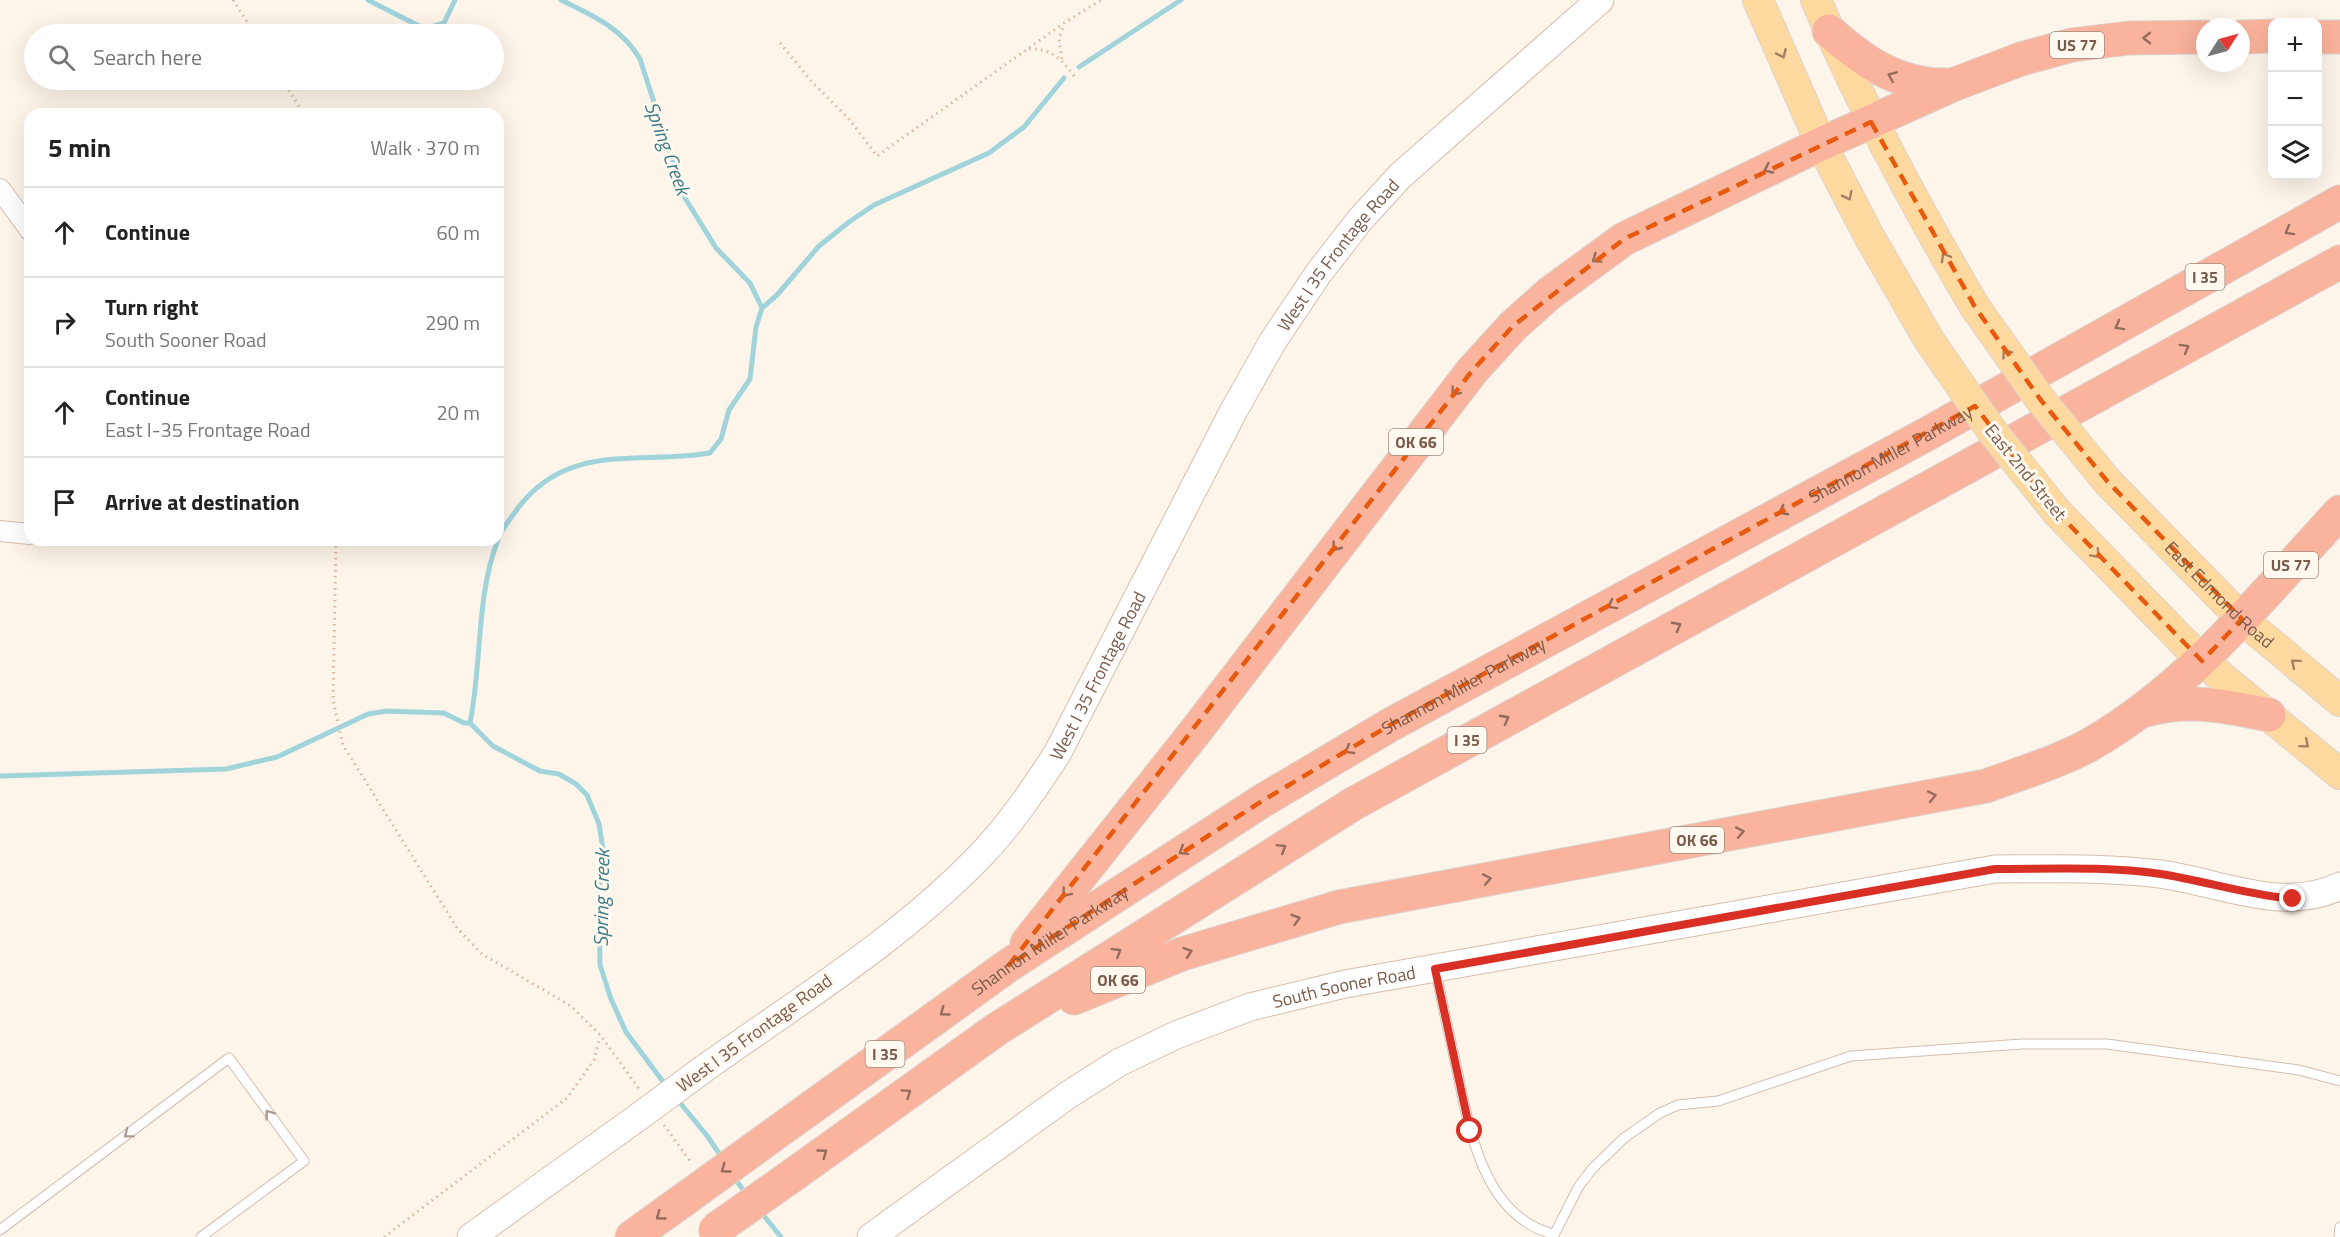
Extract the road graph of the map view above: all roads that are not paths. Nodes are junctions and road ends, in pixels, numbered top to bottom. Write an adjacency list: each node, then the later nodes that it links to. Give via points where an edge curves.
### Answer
1 (1600, 0): 36 (street, West I 35 Frontage Road, bridge, via 1400,176 1318,273 1233,412 1058,754 995,838 936,898 892,935)
2 (1758, 0): 12 (main road, East 2nd Street, one-way to 12)
3 (1816, 0): 4 (main road)
4 (1829, 31): 10 (highway, US 77, one-way to 4, via 1929,86 1888,74 1858,57); 11 (main road)
5 (2268, 36): 7 (highway)
6 (2196, 37): 10 (highway, US 77, one-way to 10, via 2129,38 2072,45)
7 (2250, 37)
8 (2322, 37): 9 (highway)
9 (2340, 37)
10 (1955, 84): 11 (highway)
11 (1871, 122): 12 (highway, OK 66); 20 (main road, East Edmond Road, one-way to 11, bridge, via 2107,481 2040,399 1975,307 1908,194)
12 (1821, 144): 21 (main road, East 2nd Street, one-way to 21, bridge, via 1929,340 1992,430 2056,511); 27 (highway, OK 66, one-way to 27, via 1624,239 1568,279 1513,326 1457,389 1195,732)
13 (0, 189): 15 (street)
14 (2340, 202): 27 (highway, Shannon Miller Parkway / I 35, one-way to 27, via 1927,434 1390,726 1243,813)
15 (24, 222)
16 (2340, 262): 29 (highway, I 35, one-way to 16, via 1353,804)
17 (2340, 512): 20 (highway, US 77)
18 (0, 531): 19 (street)
19 (24, 533)
20 (2242, 619): 21 (highway, US 77); 22 (main road, East Edmond Road, one-way to 20)
21 (2202, 661): 23 (highway); 24 (main road, East 2nd Street)
22 (2340, 701)
23 (2141, 711): 24 (highway, OK 66, via 2170,703 2198,702); 29 (highway, OK 66, one-way to 23, via 1182,954 1339,907 1986,786 2091,744)
24 (2269, 715): 25 (main road, East 2nd Street, one-way to 25)
25 (2340, 774)
26 (2340, 886): 28 (street, South Sooner Road, via 2293,899 2161,874 2088,868 1995,869)
27 (1009, 965): 37 (highway, Shannon Miller Parkway / I 35, one-way to 37, bridge, via 762,1143 693,1183)
28 (1435, 969): 34 (lane, via 1470,1131 1483,1166 1491,1183 1515,1211 1533,1227); 38 (street, South Sooner Road, via 1345,984 1250,1007 1176,1035 1120,1062 1068,1095)
29 (997, 1029): 33 (highway, I 35, one-way to 29, bridge)
30 (2340, 1081): 34 (lane, via 2299,1070 2107,1044 2022,1044 1851,1056 1719,1101 1678,1105 1660,1113 1624,1138 1592,1169)
31 (2340, 1227): 39 (lane)
32 (0, 1230): 35 (lane, one-way to 32, via 303,1161 228,1058)
33 (710, 1233)
34 (1553, 1235)
35 (201, 1237)
36 (471, 1237)
37 (632, 1237)
38 (871, 1237)
39 (2338, 1237)

